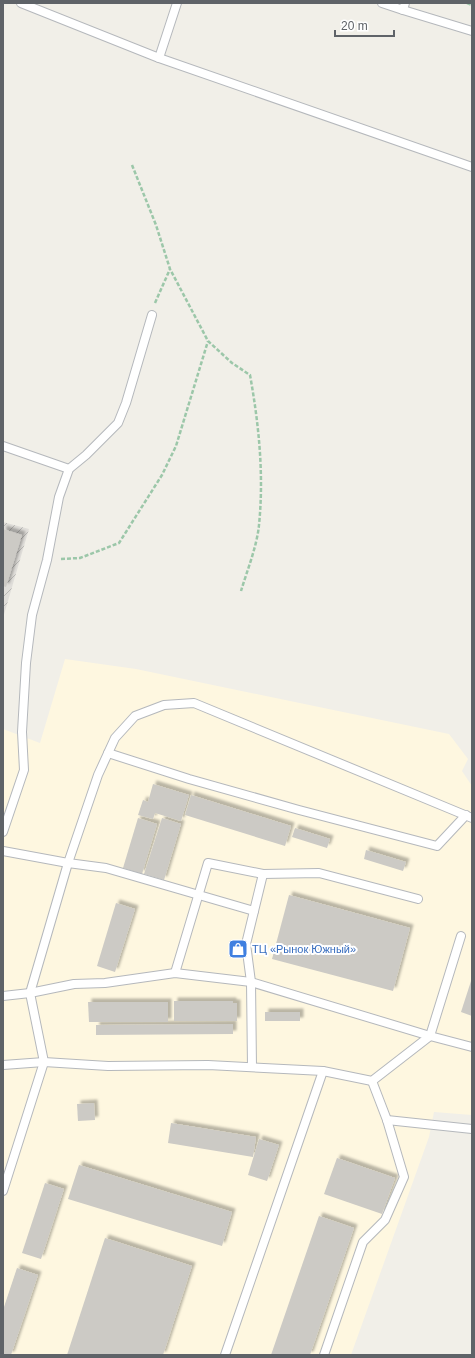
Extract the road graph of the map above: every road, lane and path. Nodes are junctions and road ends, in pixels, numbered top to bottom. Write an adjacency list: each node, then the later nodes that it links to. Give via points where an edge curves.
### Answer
1 (24, 3): 8 (lane)
2 (177, 3): 8 (lane)
3 (382, 3): 6 (lane)
4 (467, 3): 5 (path)
5 (472, 5)
6 (404, 6): 7 (lane)
7 (472, 31)
8 (159, 58): 10 (lane)
9 (132, 165): 11 (path)
10 (472, 167)
11 (170, 269): 12 (path); 13 (path)
12 (152, 315): 15 (lane, via 118,423)
13 (208, 341): 16 (path, via 176,446 162,475 119,544 80,558); 17 (path, via 250,375 257,417 261,472 259,527)
14 (3, 446): 15 (lane)
15 (69, 469): 16 (lane, via 59,497)
16 (47, 560): 20 (lane, via 32,615 26,663 22,732 24,770)
17 (241, 591)
18 (108, 754): 19 (lane, via 298,810 437,846); 19 (lane, via 115,738 136,716 164,705 194,703); 22 (lane, via 98,775)
19 (469, 817)
20 (3, 832)
21 (3, 851): 22 (lane)
22 (68, 863): 24 (lane, via 106,868); 30 (lane)
23 (263, 874): 24 (lane, via 208,863); 25 (lane, via 319,873); 26 (lane)
24 (198, 895): 26 (lane); 28 (lane)
25 (418, 899)
26 (254, 911): 29 (lane, via 246,944)
27 (461, 936): 32 (lane)
28 (175, 974): 29 (lane); 30 (lane, via 105,983 74,984)
29 (251, 982): 32 (lane); 36 (lane)
30 (30, 993): 31 (lane); 34 (lane)
31 (3, 996)
32 (430, 1036): 33 (lane); 38 (lane)
33 (472, 1047)
34 (44, 1062): 35 (lane); 36 (lane, via 108,1066); 41 (lane)
35 (3, 1065)
36 (252, 1067): 37 (lane)
37 (323, 1071): 38 (lane); 42 (lane)
38 (372, 1081): 39 (lane)
39 (387, 1120): 40 (lane); 43 (lane, via 404,1177 385,1220 362,1242)
40 (472, 1129)
41 (3, 1191)
42 (225, 1355)
43 (324, 1355)

